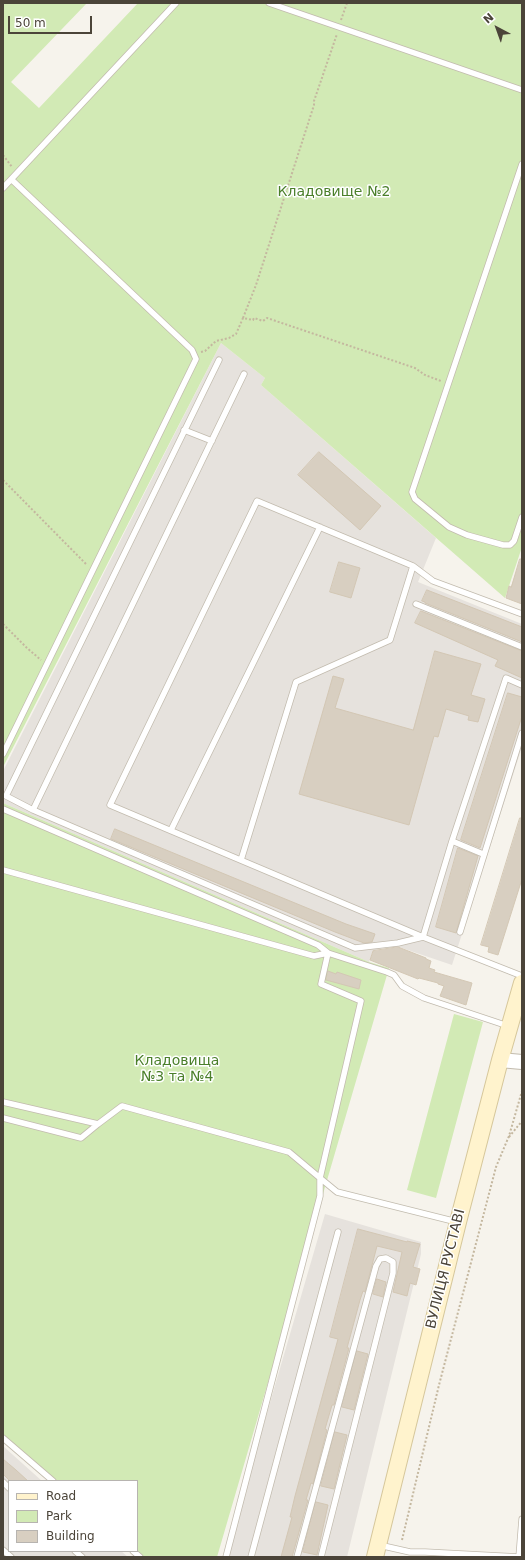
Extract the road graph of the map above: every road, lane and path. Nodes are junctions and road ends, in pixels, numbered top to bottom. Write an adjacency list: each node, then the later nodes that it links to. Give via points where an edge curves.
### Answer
1 (176, 3): 8 (lane)
2 (270, 3): 4 (lane)
3 (347, 3): 4 (path)
4 (340, 27): 5 (lane); 11 (path)
5 (522, 90)
6 (3, 155): 8 (path)
7 (522, 164): 15 (lane)
8 (17, 174): 9 (lane)
9 (12, 180): 10 (lane); 12 (lane, via 192,350)
10 (3, 188)
11 (243, 318): 12 (path, via 236,334 216,341 205,351); 15 (path, via 263,321 266,318 271,319 415,368)
12 (194, 356): 22 (lane, via 196,359)
13 (218, 360): 16 (lane)
14 (244, 374): 17 (lane)
15 (448, 384): 19 (lane, via 412,492 415,499 449,527 503,545 510,545 514,541)
16 (184, 430): 17 (lane); 32 (lane, via 6,796)
17 (212, 441): 32 (lane)
18 (3, 480): 22 (path)
19 (522, 517)
20 (320, 527): 21 (lane); 33 (lane); 33 (lane, via 257,501 110,805)
21 (414, 566): 24 (lane, via 433,581); 36 (lane, via 390,640 296,682)
22 (92, 571): 27 (lane)
23 (416, 604): 26 (lane)
24 (522, 614)
25 (3, 624): 27 (path)
26 (522, 648)
27 (47, 664): 30 (lane)
28 (522, 685): 34 (lane, via 506,678)
29 (522, 732): 35 (lane)
30 (3, 754)
31 (3, 809): 40 (lane, via 318,945)
32 (33, 810): 39 (lane, via 355,948)
33 (171, 830): 36 (lane)
34 (452, 841): 35 (lane); 39 (lane)
35 (484, 854): 38 (lane)
36 (241, 860): 39 (lane)
37 (3, 870): 40 (lane, via 314,956)
38 (460, 932)
39 (423, 937): 41 (lane)
40 (328, 953): 43 (lane, via 394,975 402,986 424,998); 52 (lane, via 321,984 361,1001)
41 (522, 976)
42 (522, 983): 43 (main road, ВУЛИЦЯ РУСТАВІ)
43 (510, 1026): 44 (main road, ВУЛИЦЯ РУСТАВІ)
44 (500, 1060): 45 (street); 53 (main road, ВУЛИЦЯ РУСТАВІ)
45 (522, 1062)
46 (522, 1091): 51 (path)
47 (3, 1102): 50 (lane)
48 (3, 1118): 50 (lane, via 81,1138)
49 (522, 1121): 51 (path)
50 (98, 1124): 52 (lane, via 122,1106 289,1152)
51 (508, 1138): 58 (path, via 496,1167 438,1385)
52 (320, 1178): 53 (lane, via 337,1192); 63 (lane, via 320,1196)
53 (458, 1222): 60 (main road, ВУЛИЦЯ РУСТАВІ)
54 (338, 1232): 64 (lane)
55 (3, 1438): 56 (lane)
56 (52, 1480)
57 (522, 1520): 61 (lane)
58 (402, 1540)
59 (3, 1550): 62 (lane)
60 (377, 1551): 61 (lane)
61 (519, 1556): 67 (lane)
62 (11, 1557)
63 (226, 1557)
64 (251, 1557)
65 (297, 1557): 66 (lane, via 376,1266 380,1259 386,1258 393,1262 393,1273)
66 (321, 1557)
67 (522, 1557)

